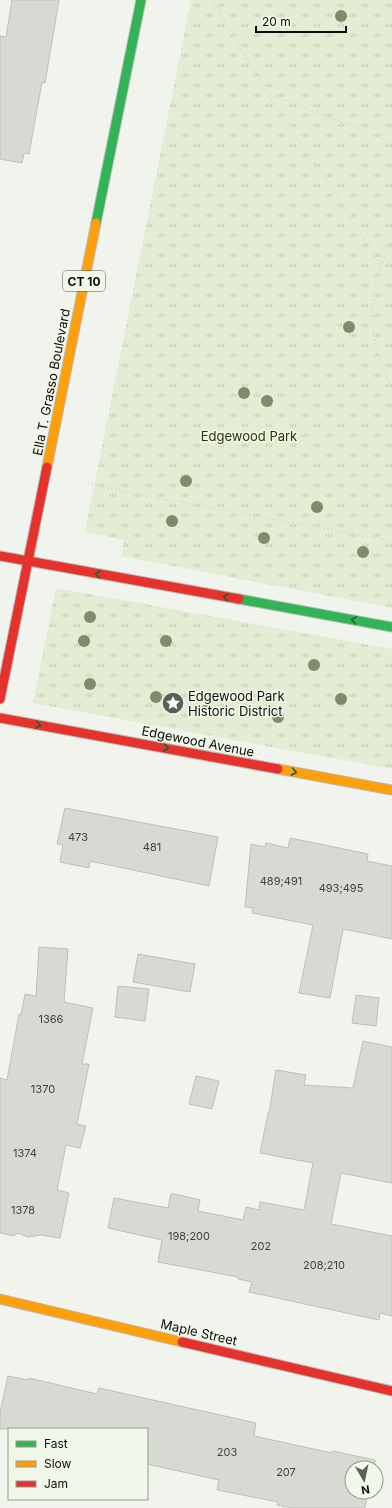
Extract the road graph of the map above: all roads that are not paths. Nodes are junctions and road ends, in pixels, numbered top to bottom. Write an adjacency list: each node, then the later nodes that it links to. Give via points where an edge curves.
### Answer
1 (140, 0): 3 (street, Ella T. Grasso Boulevard / CT 10)
2 (0, 556): 3 (street)
3 (27, 561): 4 (street, one-way to 3); 5 (street, Ella T. Grasso Boulevard / CT 10)
4 (392, 627)
5 (0, 699)
6 (0, 718): 7 (street, Edgewood Avenue, one-way to 7)
7 (392, 790)
8 (0, 1299): 9 (street, Maple Street)
9 (392, 1391)

